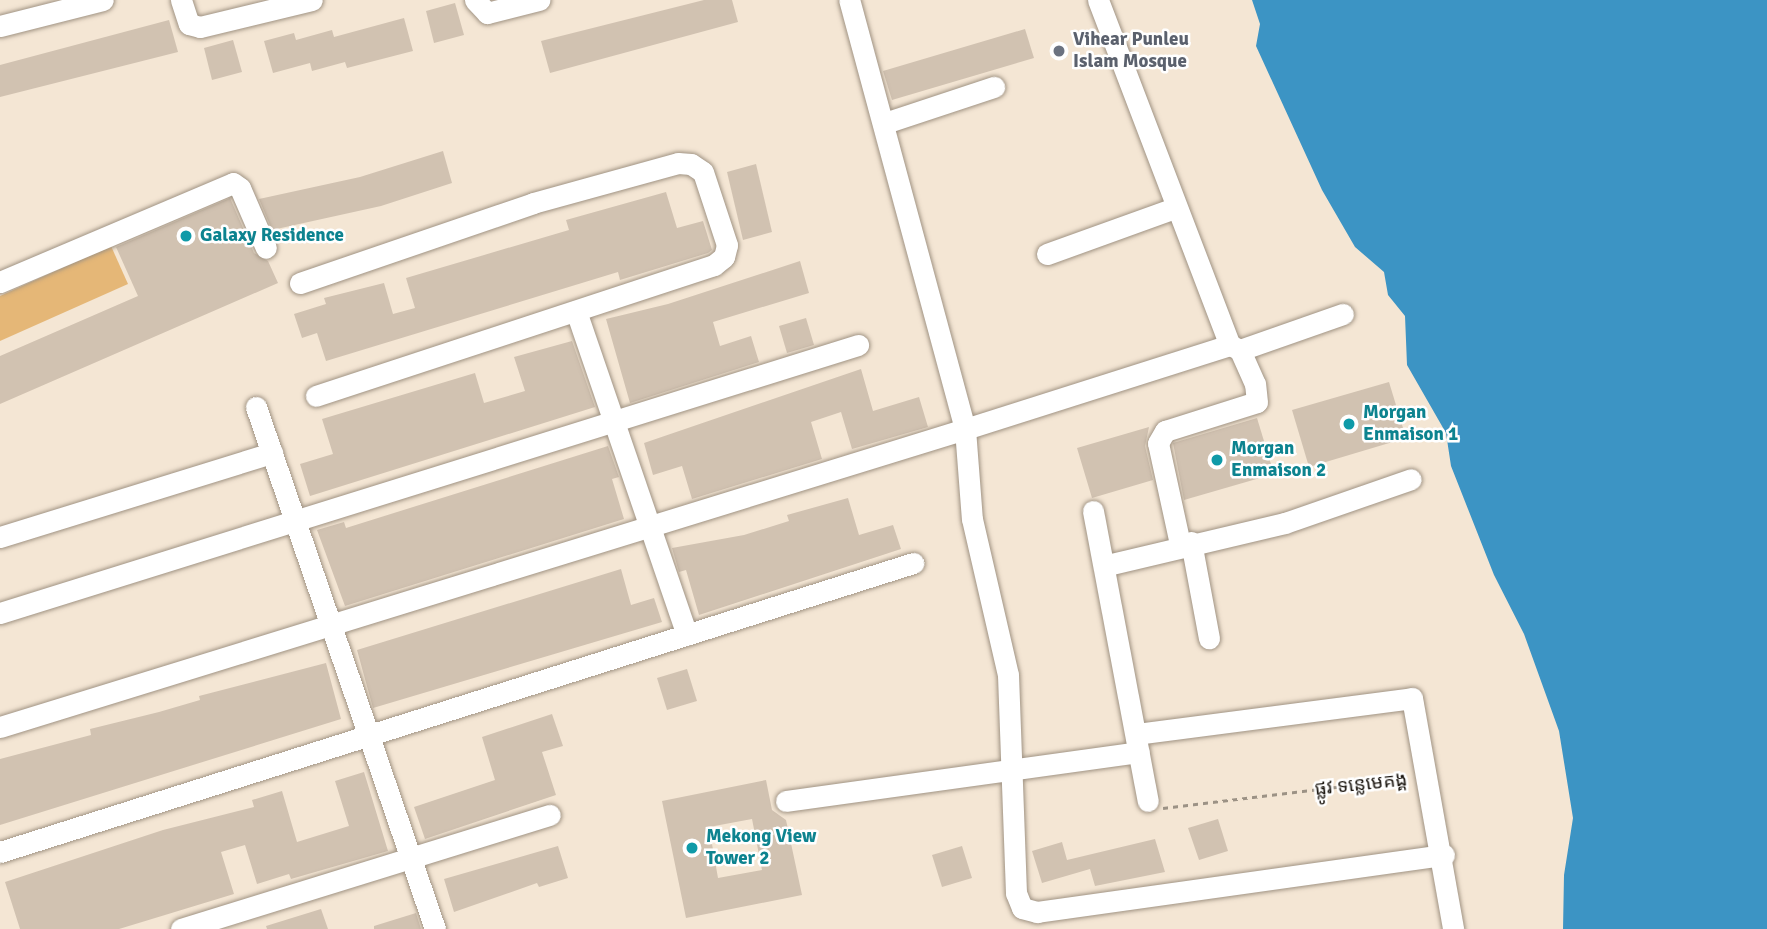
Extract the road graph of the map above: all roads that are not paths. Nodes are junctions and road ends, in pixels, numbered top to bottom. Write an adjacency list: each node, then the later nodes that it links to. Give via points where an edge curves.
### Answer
1 (103, 0): 8 (street)
2 (181, 0): 3 (street, via 190,24 200,27)
3 (312, 0)
4 (475, 0): 5 (street, via 487,13)
5 (539, 0)
6 (849, 0): 10 (street)
7 (1098, 0): 11 (street)
8 (0, 26)
9 (994, 87): 10 (street)
10 (885, 123): 23 (street)
11 (1175, 208): 13 (street); 19 (street)
12 (266, 248): 14 (street, via 240,188 233,183)
13 (1046, 254)
14 (0, 282)
15 (300, 283): 16 (street, via 533,203 678,163 703,172 727,245 724,257 714,265)
16 (576, 311): 20 (street); 22 (street)
17 (1343, 314): 19 (street)
18 (858, 345): 22 (street)
19 (1235, 348): 23 (street); 30 (street, via 1255,384 1257,402 1165,431 1160,438)
20 (316, 396)
21 (256, 407): 24 (street)
22 (614, 422): 27 (street); 28 (street)
23 (965, 429): 28 (street); 40 (street, via 972,519 1008,675)
24 (272, 453): 27 (street); 29 (street)
25 (1411, 479): 30 (street, via 1285,523)
26 (1094, 511): 32 (street)
27 (295, 521): 33 (street); 34 (street)
28 (650, 527): 34 (street); 35 (street)
29 (0, 537)
30 (1185, 543): 32 (street); 36 (street)
31 (913, 563): 35 (street)
32 (1107, 565): 39 (street)
33 (0, 613)
34 (329, 625): 37 (street); 38 (street)
35 (687, 635): 38 (street)
36 (1209, 638)
37 (0, 727)
38 (366, 736): 44 (street); 46 (street, via 380,759)
39 (1138, 743): 40 (street, via 1110,755); 41 (street); 45 (street, ផ្លូវ ទន្លេមេគង្គ, via 1412,698)
40 (1012, 768): 42 (street); 45 (street, via 1016,893 1022,908 1037,912)
41 (1148, 801)
42 (786, 802)
43 (550, 815): 46 (street)
44 (0, 852)
45 (1444, 855): 49 (street, ផ្លូវ ទន្លេមេគង្គ)
46 (413, 858): 47 (street); 48 (street)
47 (181, 929)
48 (435, 929)
49 (1453, 929)

